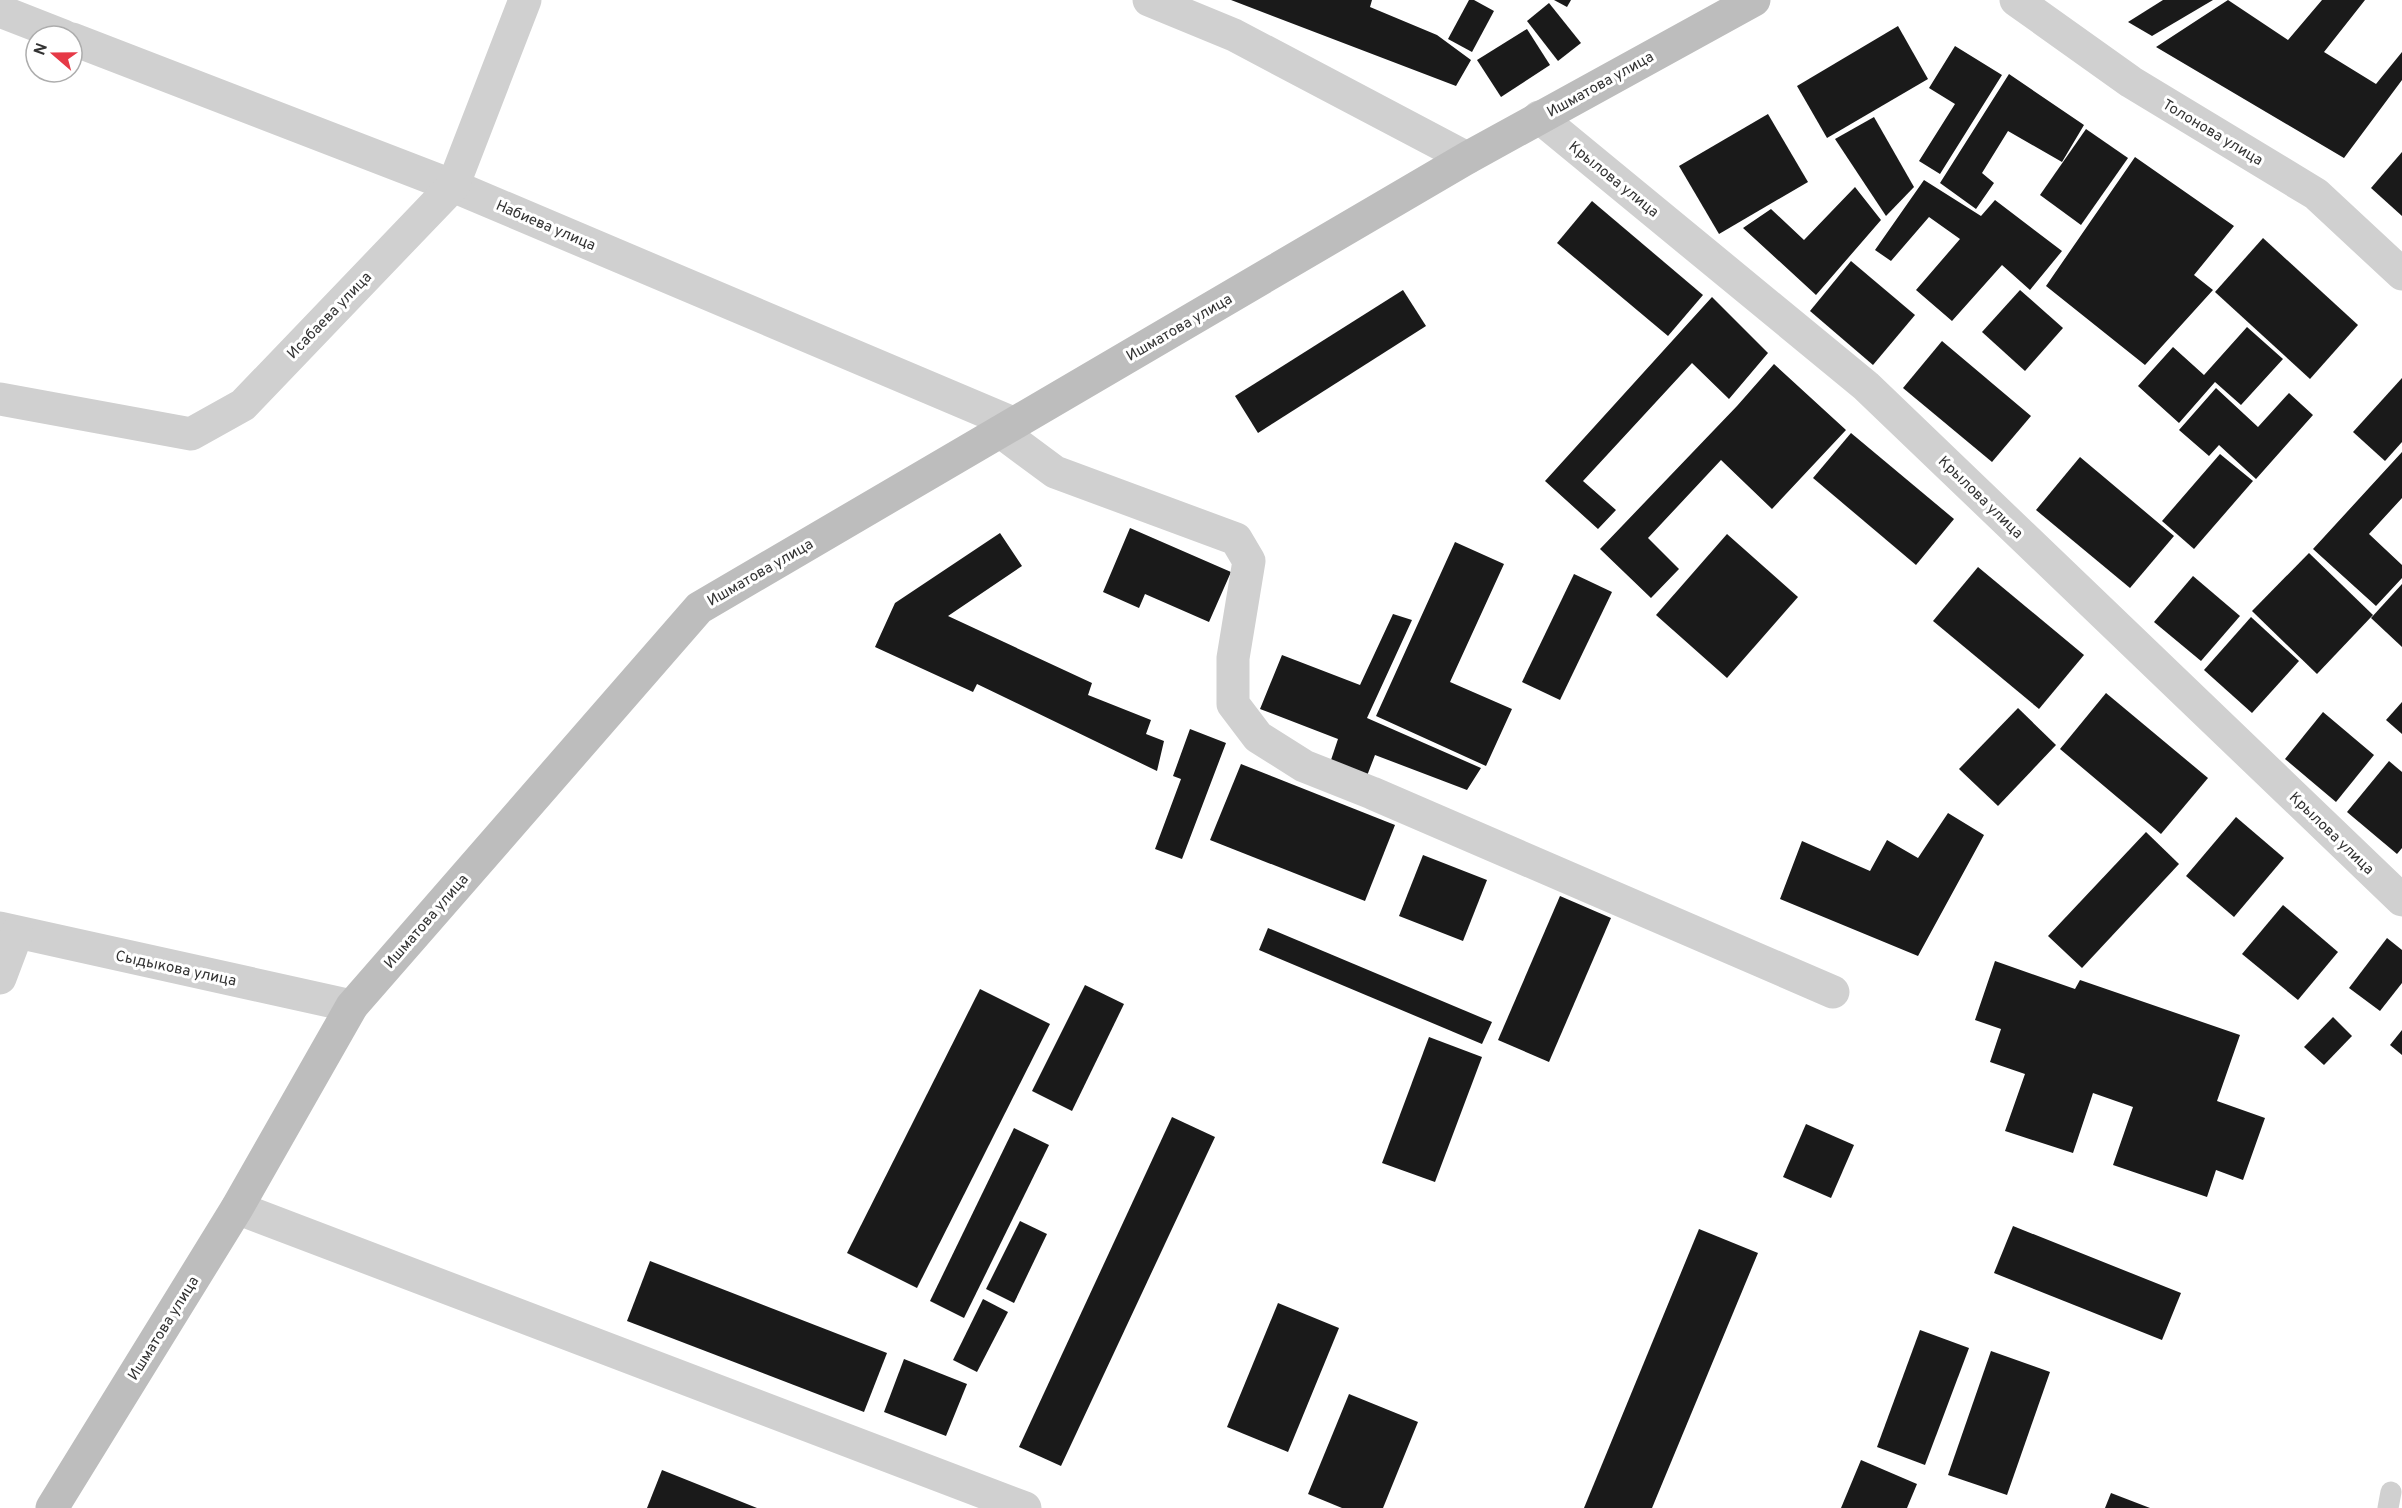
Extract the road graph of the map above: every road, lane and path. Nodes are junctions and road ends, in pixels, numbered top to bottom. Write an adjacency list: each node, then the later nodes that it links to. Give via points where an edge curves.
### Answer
1 (525, 0): 10 (street, Исабаева улица)
2 (1149, 0): 9 (street, via 1234,35)
3 (1754, 0): 8 (main road, Ишматова улица)
4 (2016, 0): 11 (street, Толонова улица, via 2131,82 2316,194)
5 (0, 11): 6 (street)
6 (33, 24)
7 (84, 44): 10 (street, Набиева улица)
8 (1539, 117): 9 (main road, Ишматова улица); 14 (street, Крылова улица, via 1866,386)
9 (1467, 158): 13 (main road, Ишматова улица)
10 (453, 186): 12 (street, Исабаева улица, via 243,405 191,434); 13 (street, Набиева улица)
11 (2402, 274)
12 (0, 399)
13 (1008, 428): 17 (street, Набиева улица, via 1055,472 1236,539 1249,561 1233,658 1233,704 1258,737 1304,766); 18 (main road, Ишматова улица, via 699,608)
14 (2402, 900)
15 (9, 930): 16 (street); 18 (street, Сыдыкова улица)
16 (0, 978)
17 (1833, 992)
18 (352, 1006): 19 (main road, Ишматова улица)
19 (237, 1208): 20 (main road, Ишматова улица); 21 (street)
20 (52, 1508)
21 (1025, 1508)

